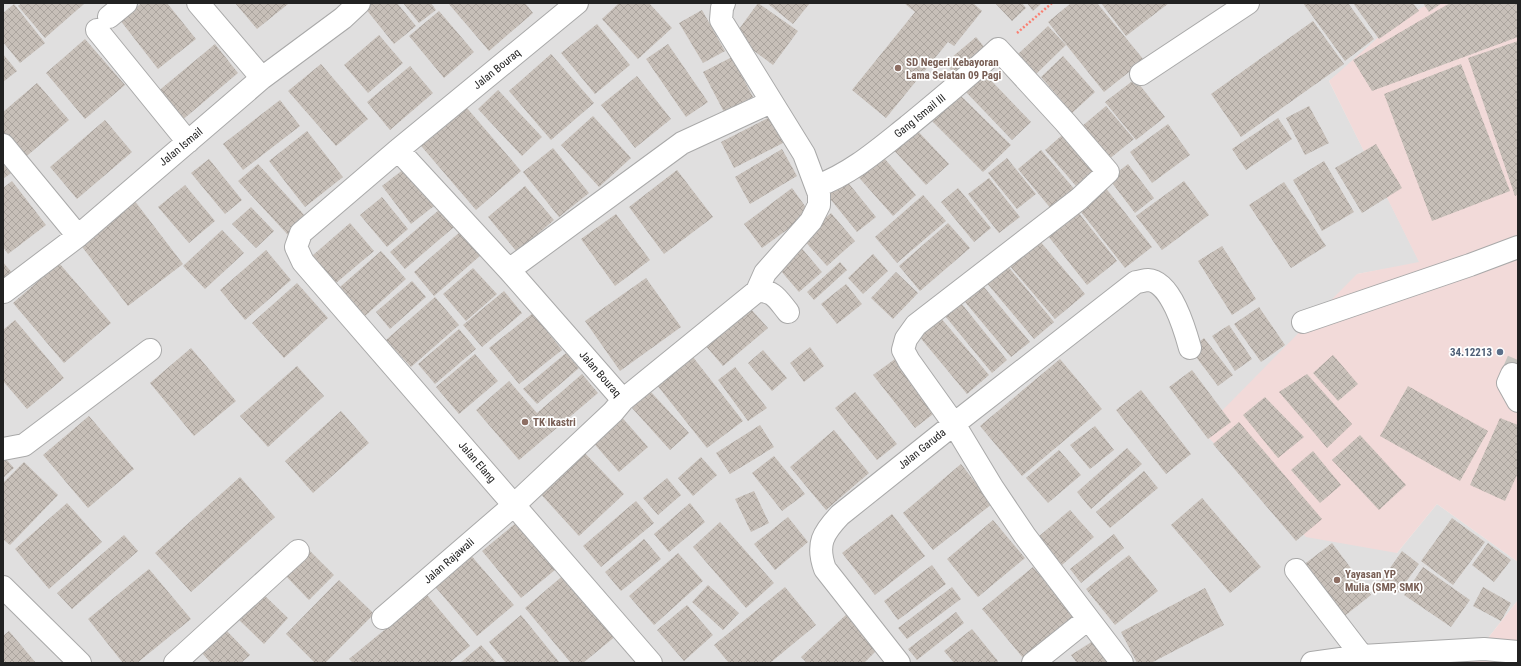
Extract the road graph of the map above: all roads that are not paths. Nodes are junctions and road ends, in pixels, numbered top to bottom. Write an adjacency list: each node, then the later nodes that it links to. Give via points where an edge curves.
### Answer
1 (126, 3): 10 (street, via 103,23)
2 (198, 3): 8 (street)
3 (359, 3): 8 (street, Jalan Ismail, via 343,18)
4 (577, 3): 12 (street, Jalan Bouraq)
5 (724, 3): 9 (street, via 721,20)
6 (1248, 3): 7 (street)
7 (1141, 74)
8 (262, 78): 10 (street, Jalan Ismail)
9 (772, 102): 13 (street, via 804,154); 17 (street, via 682,143)
10 (188, 142): 14 (street, Jalan Ismail)
11 (3, 145): 14 (street)
12 (398, 150): 16 (street, Jalan Bouraq, via 301,232 296,247); 17 (street, Jalan Bouraq)
13 (817, 186): 18 (street, via 819,206 816,213 765,273); 27 (street, Gang Ismail III, via 841,176 870,156 963,81 998,49 1108,172 1079,199 912,329 903,350)
14 (78, 236): 19 (street, Jalan Ismail)
15 (1518, 247): 21 (street)
16 (304, 262): 29 (street, Jalan Elang)
17 (509, 270): 25 (street, Jalan Bouraq)
18 (757, 291): 20 (street, via 765,290 772,293); 25 (street)
19 (4, 292)
20 (788, 312)
21 (1303, 322)
22 (1190, 348): 27 (street, via 1178,311 1165,289 1149,280 1136,282)
23 (150, 350): 28 (street, via 24,445)
24 (1512, 374): 26 (street, via 1508,383)
25 (623, 400): 29 (street, Jalan Bouraq)
26 (1518, 401)
27 (954, 424): 34 (street, Jalan Garuda, via 1025,536); 40 (street, Jalan Garuda, via 840,515 823,536 821,558 825,568)
28 (3, 449)
29 (514, 505): 33 (street, Jalan Rajawali); 39 (street, Jalan Elang)
30 (298, 551): 38 (street)
31 (1296, 570): 36 (street)
32 (3, 587): 37 (street)
33 (383, 618)
34 (1088, 619): 41 (street); 42 (street, Jalan Garuda)
35 (1518, 652): 36 (street, via 1484,649)
36 (1362, 656): 43 (street)
37 (80, 663)
38 (175, 663)
39 (651, 663)
40 (899, 663)
41 (1034, 663)
42 (1122, 663)
43 (1312, 663)

